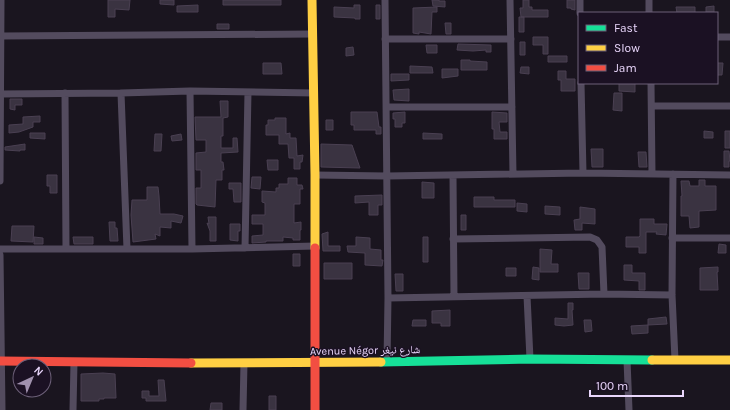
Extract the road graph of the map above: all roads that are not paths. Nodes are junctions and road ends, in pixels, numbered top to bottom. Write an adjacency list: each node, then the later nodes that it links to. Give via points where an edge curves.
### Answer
1 (2, 0): 10 (street)
2 (312, 0): 9 (main road)
3 (385, 0): 13 (street)
4 (510, 0): 14 (street)
5 (580, 0): 7 (street)
6 (650, 0): 8 (street)
7 (580, 12)
8 (650, 12)
9 (313, 34): 10 (street); 20 (main road)
10 (1, 36): 21 (street)
11 (718, 37): 12 (street)
12 (730, 37)
13 (385, 39): 14 (street); 25 (street)
14 (511, 40): 26 (street)
15 (581, 84): 27 (street)
16 (651, 84): 23 (street)
17 (190, 92): 18 (street); 22 (street); 44 (street)
18 (248, 92): 20 (street); 40 (street)
19 (65, 93): 21 (street); 22 (street); 42 (street)
20 (314, 93): 31 (main road)
21 (0, 94): 35 (street)
22 (121, 94): 43 (street)
23 (652, 106): 24 (street); 29 (street)
24 (730, 106)
25 (386, 107): 26 (street); 34 (street)
26 (512, 107): 28 (street)
27 (583, 173): 28 (street); 29 (street)
28 (512, 174): 32 (street)
29 (652, 174): 30 (street)
30 (674, 174): 33 (street); 36 (street)
31 (315, 175): 34 (street); 39 (main road)
32 (453, 175): 34 (street); 38 (street)
33 (730, 175)
34 (387, 176): 50 (street)
35 (0, 181)
36 (672, 238): 37 (street); 47 (street)
37 (730, 238)
38 (453, 239): 46 (street, via 590,237 597,240 602,247); 49 (street)
39 (315, 246): 40 (street); 57 (main road)
40 (244, 248): 44 (street)
41 (0, 249): 42 (street)
42 (66, 249): 43 (street)
43 (127, 249): 44 (street)
44 (192, 249)
45 (0, 255): 55 (street)
46 (604, 294): 47 (street); 48 (street)
47 (672, 295): 53 (street)
48 (527, 296): 49 (street); 51 (street)
49 (454, 297): 50 (street)
50 (388, 298): 58 (street)
51 (530, 360): 52 (main road, Avenue Négor شارع نيغر); 58 (main road, Avenue Négor شارع نيغر)
52 (627, 360): 53 (main road, Avenue Négor شارع نيغر); 64 (street)
53 (675, 360): 54 (main road, Avenue Négor شارع نيغر)
54 (730, 360)
55 (1, 361): 56 (main road, Avenue Négor شارع نيغر); 60 (street)
56 (74, 362): 59 (main road, Avenue Négor شارع نيغر); 61 (street)
57 (315, 362): 58 (main road, Avenue Négor شارع نيغر); 59 (main road, Avenue Négor شارع نيغر); 63 (main road)
58 (387, 362)
59 (244, 363): 62 (street)
60 (2, 410)
61 (73, 410)
62 (243, 410)
63 (315, 410)
64 (629, 410)

